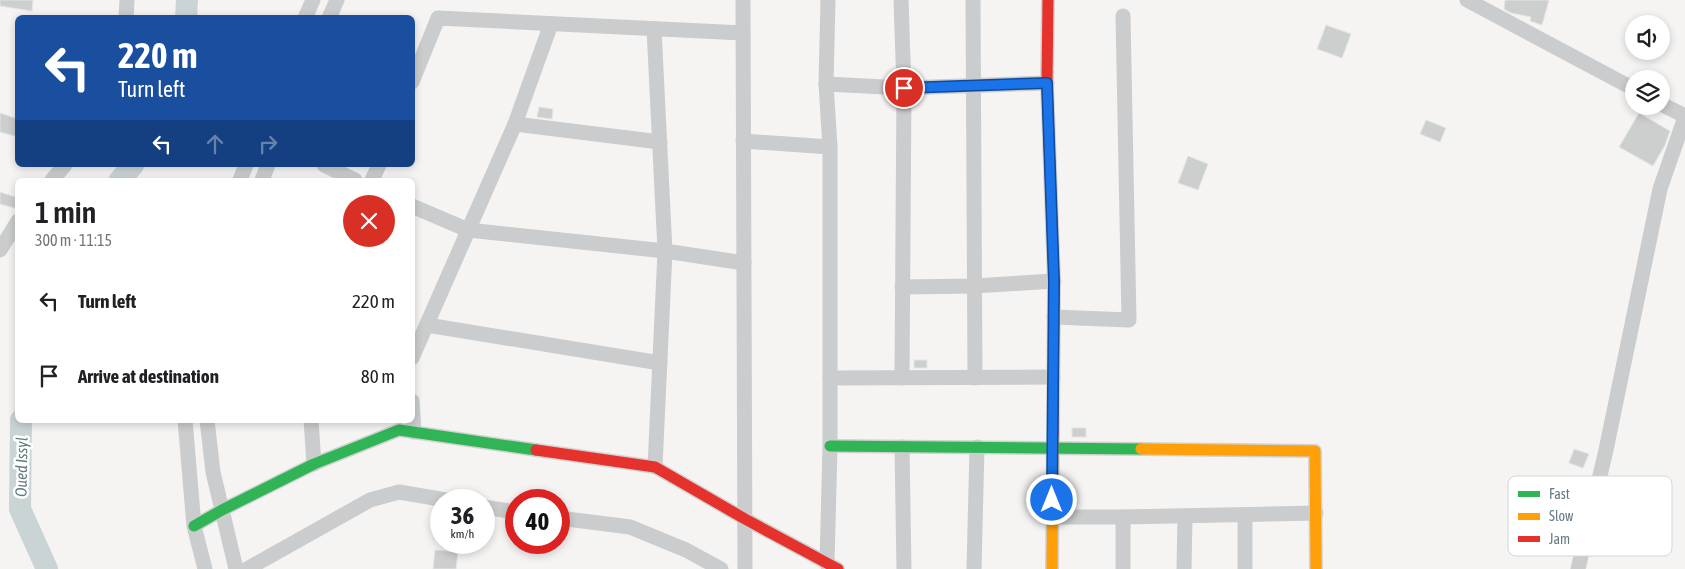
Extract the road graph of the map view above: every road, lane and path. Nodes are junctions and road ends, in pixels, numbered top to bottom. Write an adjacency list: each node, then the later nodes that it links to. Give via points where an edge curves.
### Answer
1 (127, 0): 10 (street)
2 (313, 0): 11 (street)
3 (337, 0): 12 (street)
4 (743, 0): 16 (street)
5 (828, 0): 19 (street)
6 (901, 0): 22 (street)
7 (973, 0): 20 (street)
8 (1048, 0): 18 (street)
9 (1467, 0): 21 (street)
10 (126, 15)
11 (306, 15)
12 (330, 15)
13 (1124, 16): 42 (street, via 1129,320)
14 (551, 24): 15 (street); 17 (street, via 438,18); 25 (street)
15 (654, 29): 16 (street); 27 (street)
16 (743, 34): 26 (street)
17 (415, 75)
18 (1047, 83): 20 (street); 39 (street)
19 (826, 84): 22 (street); 28 (street)
20 (973, 84): 22 (street); 40 (street)
21 (1625, 84)
22 (904, 88): 41 (street)
23 (1670, 108): 24 (street)
24 (1685, 116): 61 (street, via 1660,189)
25 (515, 124): 27 (street); 35 (street)
26 (743, 141): 28 (street); 38 (street)
27 (660, 142): 37 (street)
28 (830, 147): 47 (street)
29 (63, 167): 31 (street)
30 (328, 167): 32 (street)
31 (54, 178)
32 (351, 178)
33 (415, 207): 35 (street)
34 (15, 227): 36 (street)
35 (468, 230): 37 (street); 43 (street)
36 (0, 250)
37 (665, 252): 38 (street); 45 (street)
38 (744, 263): 69 (street)
39 (1054, 281): 40 (street); 42 (street)
40 (974, 286): 41 (street); 49 (street)
41 (902, 287): 48 (street)
42 (1054, 317): 46 (street)
43 (427, 325): 44 (street); 45 (street)
44 (415, 351)
45 (660, 363): 60 (street)
46 (1053, 377): 49 (street); 58 (street)
47 (830, 378): 48 (street); 55 (street)
48 (902, 378): 49 (street)
49 (975, 378)
50 (185, 423): 71 (street)
51 (207, 423): 63 (street, via 213,472)
52 (311, 423): 59 (street)
53 (413, 423): 54 (street)
54 (414, 432): 59 (street, via 399,430); 60 (street)
55 (830, 446): 56 (street); 73 (street)
56 (902, 447): 57 (street); 79 (street)
57 (977, 447): 58 (street); 80 (street)
58 (1052, 448): 64 (street, via 1315,451); 67 (street)
59 (314, 464): 63 (street)
60 (655, 467): 69 (street)
61 (1600, 476)
62 (430, 497): 76 (street, via 399,492 370,500)
63 (222, 510): 71 (street); 75 (street)
64 (1316, 513): 65 (street); 85 (street)
65 (1245, 515): 66 (street); 84 (street)
66 (1185, 516): 68 (street); 83 (street)
67 (1052, 517): 68 (street); 81 (street)
68 (1123, 517): 82 (street)
69 (745, 518): 73 (street); 78 (street)
70 (570, 519): 77 (street, via 630,527 686,550)
71 (194, 526): 74 (street)
72 (1581, 556): 86 (street)
73 (832, 566)
74 (205, 569)
75 (236, 569)
76 (247, 569)
77 (721, 569)
78 (746, 569)
79 (904, 569)
80 (974, 569)
81 (1052, 569)
82 (1123, 569)
83 (1184, 569)
84 (1245, 569)
85 (1316, 569)
86 (1578, 569)

